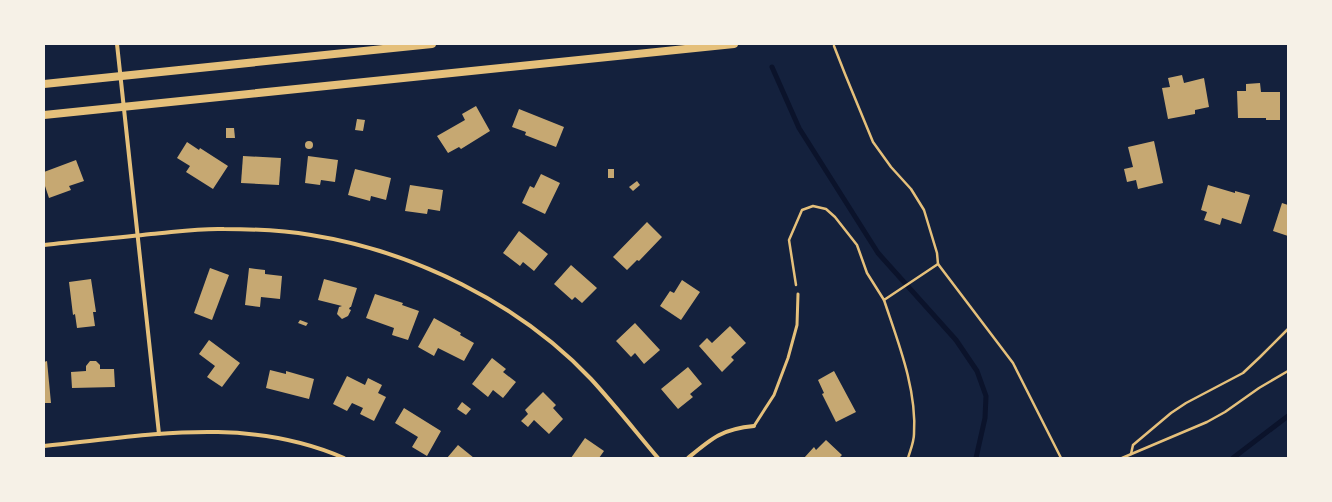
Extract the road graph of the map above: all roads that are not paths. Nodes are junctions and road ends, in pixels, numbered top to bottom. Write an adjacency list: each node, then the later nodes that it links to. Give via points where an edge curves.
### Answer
1 (117, 44): 4 (street)
2 (432, 44): 4 (main road)
3 (734, 44): 6 (main road)
4 (120, 76): 5 (main road); 6 (street)
5 (44, 84)
6 (123, 107): 7 (main road); 8 (street)
7 (44, 115)
8 (138, 236): 9 (street); 12 (street); 15 (street, via 222,228 310,235 356,244 446,276 513,314 568,357)
9 (44, 245)
10 (798, 294): 11 (lane, via 797,325 788,358 774,395)
11 (754, 426): 16 (street, via 737,428 721,434)
12 (159, 434): 13 (street); 14 (street, via 245,432 285,438)
13 (44, 446)
14 (344, 458)
15 (658, 458)
16 (688, 458)

